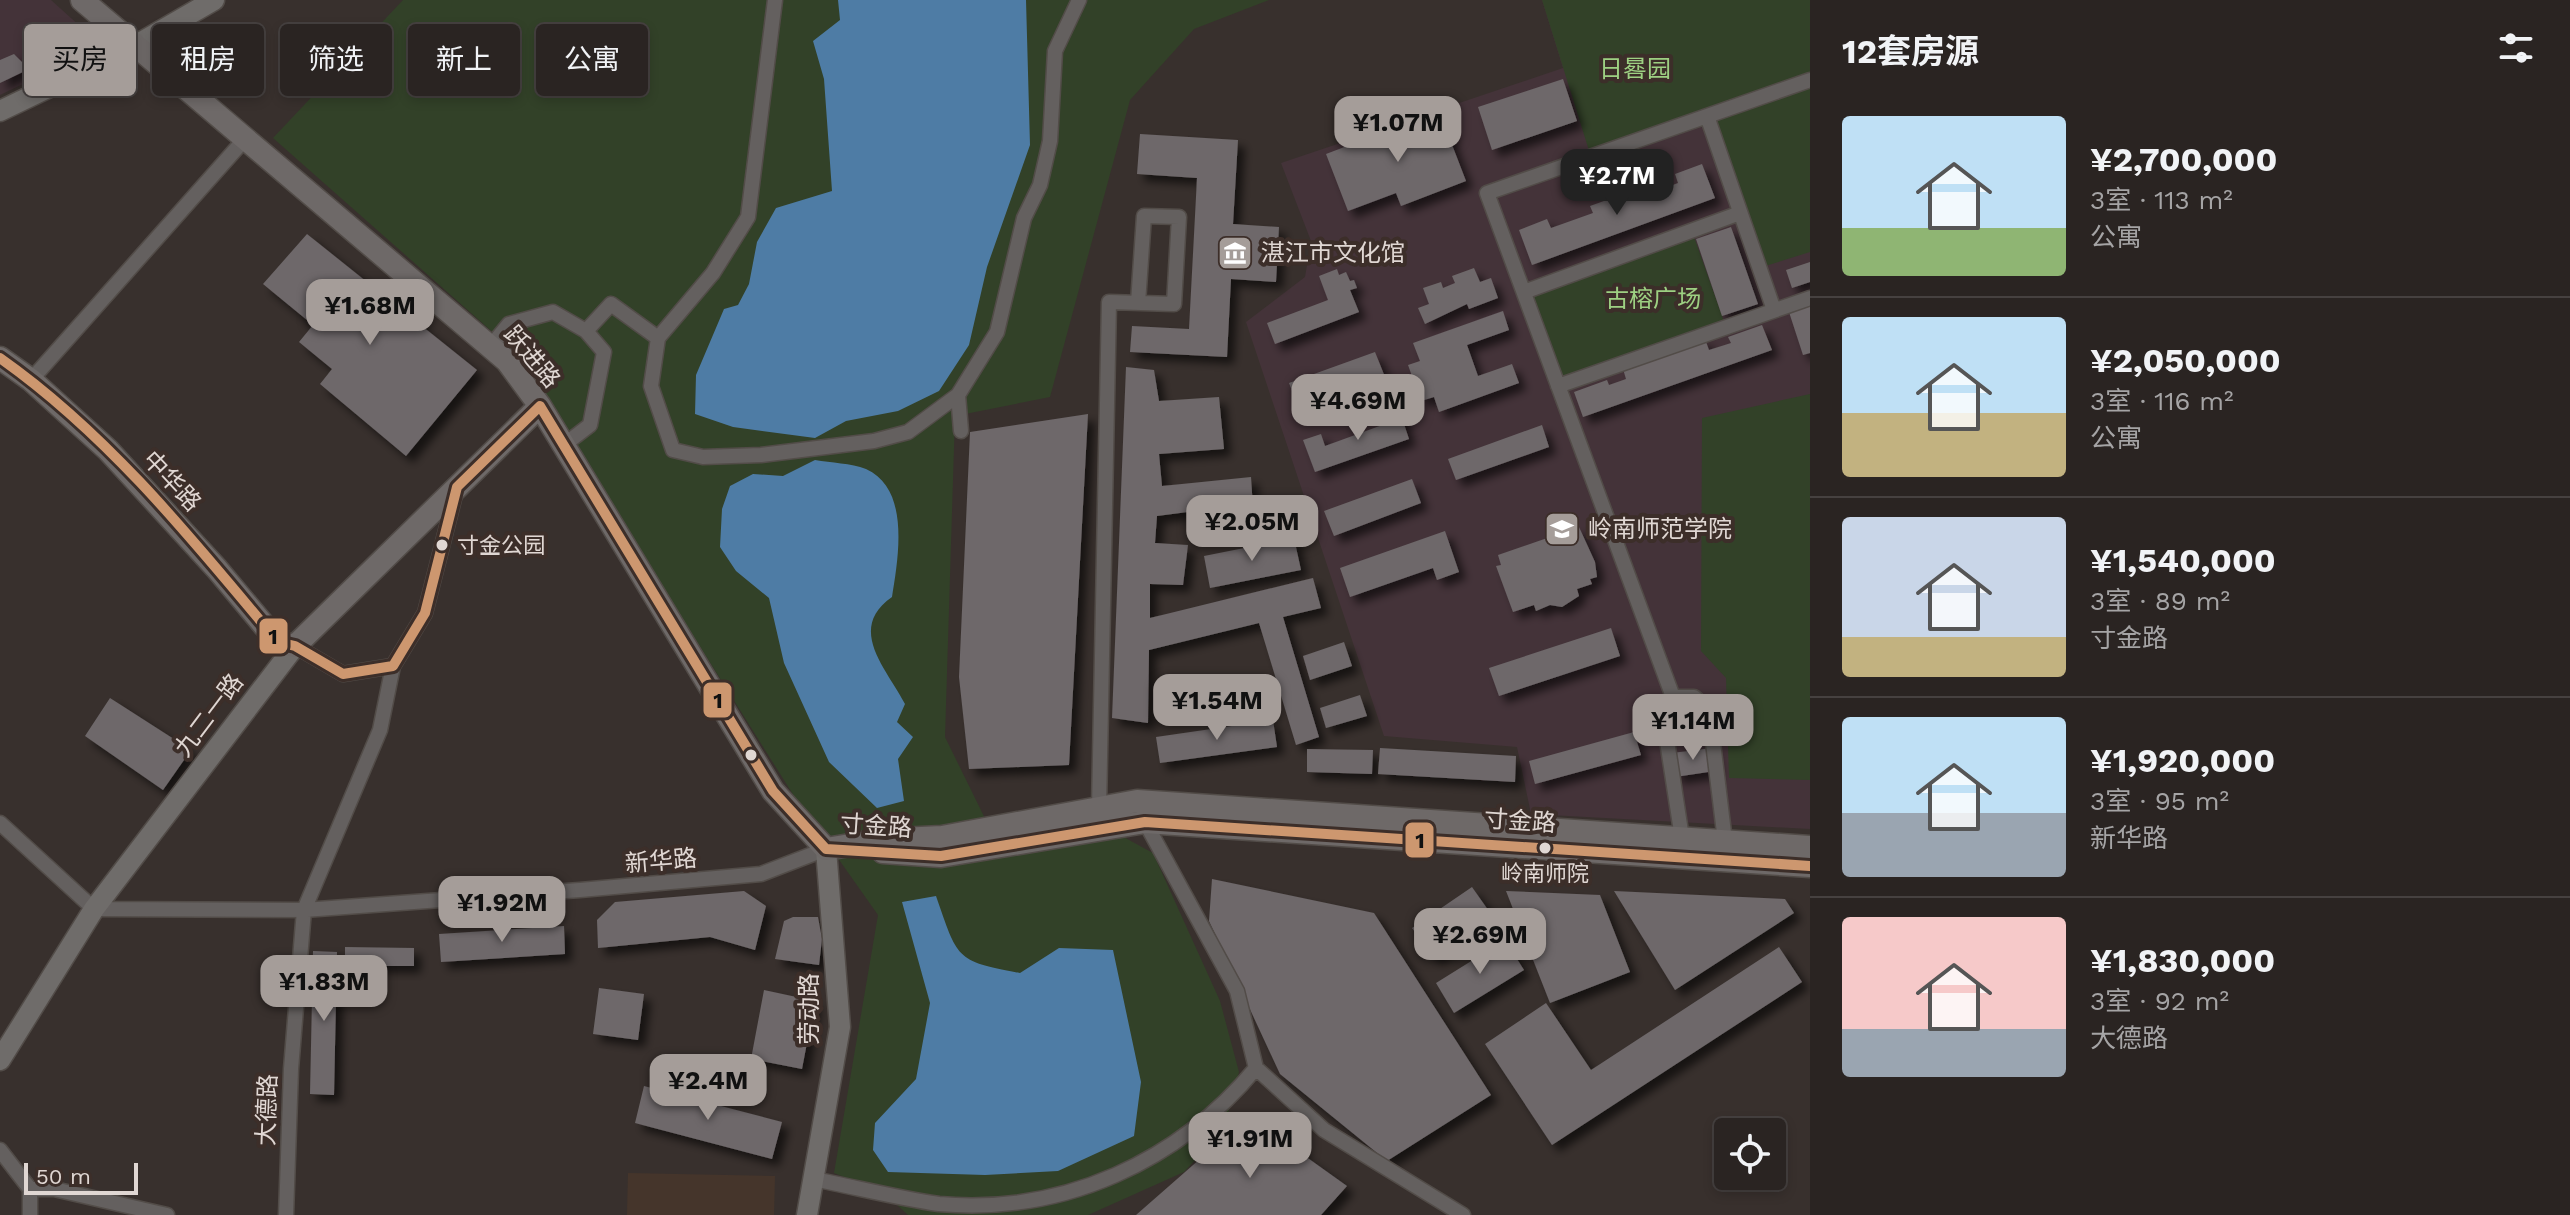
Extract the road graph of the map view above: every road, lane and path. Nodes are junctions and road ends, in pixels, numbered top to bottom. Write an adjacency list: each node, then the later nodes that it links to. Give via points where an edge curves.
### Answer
1 (82, 0): 5 (main road, 跃进路)
2 (214, 0): 6 (street)
3 (775, 0): 19 (street, via 748,217 713,273)
4 (1079, 0): 24 (street, via 1055,51 1047,156 1024,218 997,332)
5 (108, 24)
6 (136, 45)
7 (136, 50): 12 (main road, 跃进路)
8 (1810, 81): 11 (street)
9 (31, 96): 10 (street)
10 (0, 111)
11 (1707, 116): 13 (street); 14 (street, via 1487,193)
12 (244, 140): 20 (main road, 跃进路); 22 (street)
13 (1740, 213): 14 (street); 17 (street)
14 (1524, 292): 23 (street)
15 (1810, 298): 17 (street)
16 (1138, 303): 16 (street, via 1174,304 1179,217 1144,216); 32 (street, via 1109,302)
17 (1774, 310): 23 (street)
18 (586, 331): 19 (street, via 611,304); 20 (street, via 553,312 509,324); 27 (street, via 604,352 590,425)
19 (658, 338): 24 (street, via 651,386 673,450 703,457 874,441 908,432)
20 (491, 346): 25 (main road, 跃进路)
21 (0, 358): 22 (main road, 中华路)
22 (31, 380): 29 (main road, 中华路, via 108,450 278,642)
23 (1558, 386): 31 (street)
24 (958, 395): 26 (street)
25 (540, 406): 27 (main road, 跃进路); 28 (main road, 九二一路)
26 (961, 431)
27 (564, 445): 38 (main road, 跃进路, via 773,791)
28 (457, 487): 29 (main road, 九二一路); 30 (street, 大德路, via 425,613)
29 (295, 646): 30 (street, via 343,674); 40 (street, 九二一路)
30 (393, 666): 41 (street, 大德路, via 380,730)
31 (1673, 697): 35 (street, via 1663,715); 36 (street, via 1694,697 1709,710)
32 (1099, 808): 35 (main road, 寸金路, via 1137,801); 38 (main road, 寸金路, via 942,837)
33 (1145, 822): 38 (main road, 寸金路, via 941,856); 39 (main road, 寸金路); 43 (street, via 1237,991)
34 (0, 823): 40 (street)
35 (1682, 838): 36 (main road, 寸金路)
36 (1725, 841): 37 (main road, 寸金路)
37 (1810, 847)
38 (826, 849): 41 (street, 新华路, via 761,874); 45 (street, 劳动路, via 840,1027)
39 (1810, 866)
40 (94, 909): 41 (street, 新华路); 42 (street, 九二一路)
41 (304, 910): 50 (street, 大德路)
42 (0, 1060)
43 (1256, 1068): 47 (street, via 1192,1134 1132,1174); 52 (street, via 1324,1130)
44 (0, 1150): 46 (street)
45 (813, 1179): 47 (street, via 940,1205); 51 (street, 劳动路)
46 (30, 1189): 48 (street); 49 (street, via 54,1189)
47 (1011, 1211)
48 (30, 1215)
49 (167, 1215)
50 (286, 1215)
51 (807, 1215)
52 (1463, 1215)

